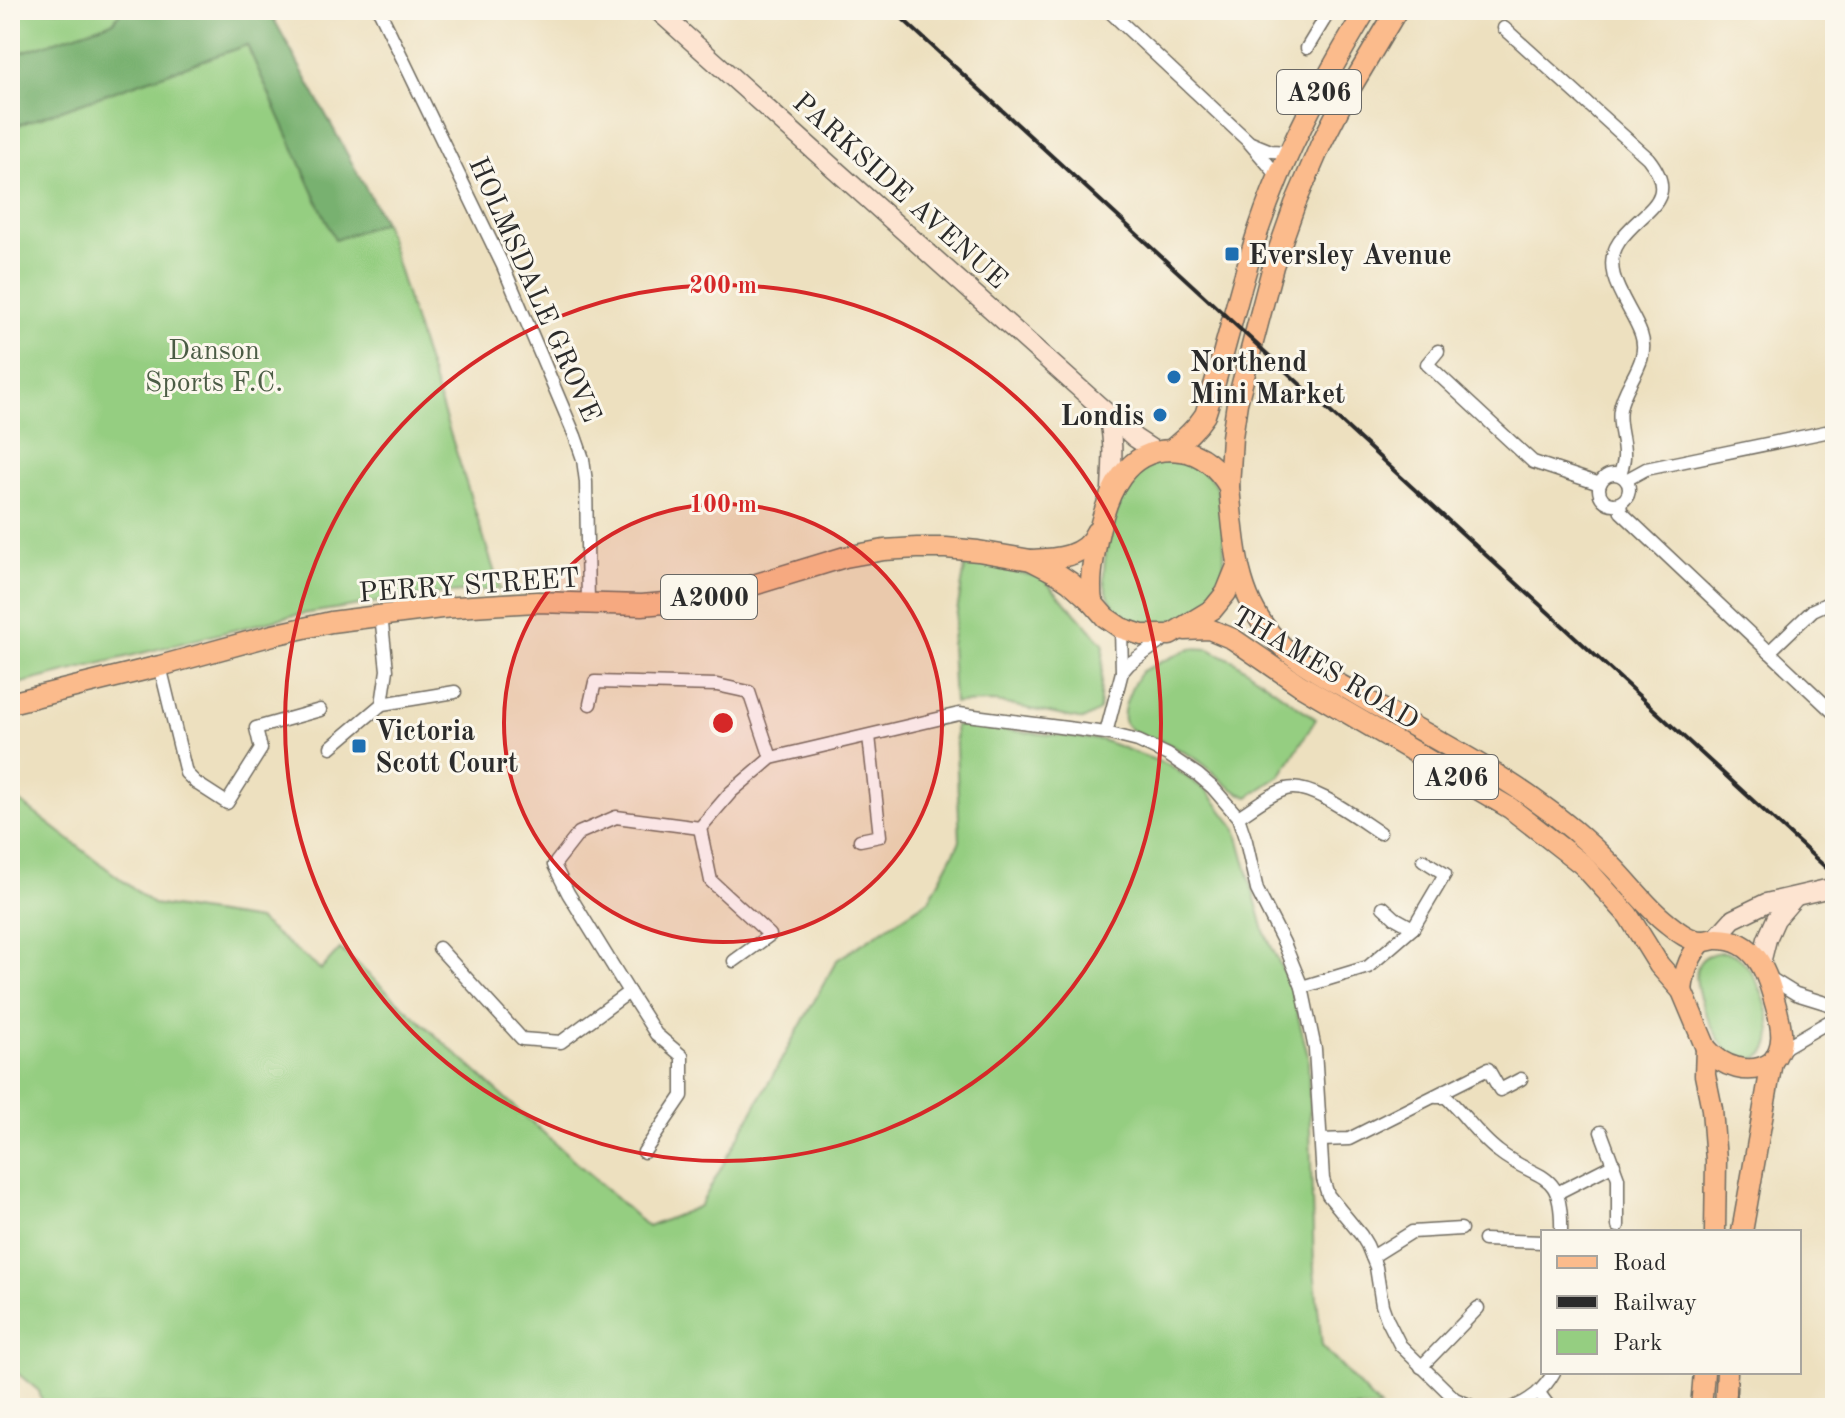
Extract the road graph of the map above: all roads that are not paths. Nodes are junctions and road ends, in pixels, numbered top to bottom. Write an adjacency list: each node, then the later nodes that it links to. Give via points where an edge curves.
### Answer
1 (379, 10): 26 (street, HOLMSDALE GROVE, via 491,241 575,436 586,482)
2 (657, 10): 13 (street, PARKSIDE AVENUE)
3 (1108, 10): 9 (street)
4 (1330, 10): 8 (street)
5 (1366, 10): 10 (main road, A206)
6 (1397, 10): 18 (main road, A206, via 1321,144 1273,266 1237,403)
7 (1504, 28): 16 (street, via 1648,158 1661,180 1660,197 1618,243 1613,256 1616,284 1642,336 1638,369 1619,410)
8 (1307, 48)
9 (1248, 141): 10 (street); 11 (street)
10 (1289, 152): 11 (main road, A206)
11 (1278, 176): 15 (main road, A206, via 1205,415 1187,437)
12 (1438, 351): 17 (street, via 1427,364 1533,462)
13 (1106, 412): 15 (street, PARKSIDE AVENUE, via 1135,438); 19 (street, via 1113,440)
14 (1835, 430): 16 (street)
15 (1163, 450): 18 (main road, via 1193,453); 19 (main road, via 1139,459)
16 (1623, 478): 17 (street, via 1615,474); 20 (street, via 1629,493)
17 (1600, 484): 20 (street, via 1602,498)
18 (1229, 487): 23 (main road, THAMES ROAD)
19 (1111, 490): 21 (main road)
20 (1620, 503): 30 (street, via 1621,512)
21 (1101, 520): 22 (main road, PERRY STREET / A2000, via 1081,551); 25 (main road, via 1091,573)
22 (1031, 560): 25 (main road, PERRY STREET / A2000); 26 (main road, PERRY STREET / A2000, via 946,548 884,550 814,565 717,596 642,605)
23 (1237, 566): 29 (main road, THAMES ROAD, via 1213,609); 52 (main road, THAMES ROAD / A206, via 1253,609 1284,649 1529,796 1587,841 1666,922 1688,938)
24 (1835, 600): 30 (street, via 1813,610)
25 (1092, 602): 28 (main road)
26 (588, 603): 27 (main road, PERRY STREET / A2000, via 536,602)
27 (381, 615): 31 (main road, PERRY STREET / A2000, via 273,635); 35 (street, via 387,670)
28 (1121, 628): 29 (main road, THAMES ROAD, via 1142,635); 32 (street)
29 (1175, 633): 32 (street); 57 (main road, THAMES ROAD / A206, via 1209,629 1233,639 1300,685 1510,808 1583,865 1628,915)
30 (1769, 652): 38 (street)
31 (160, 666): 34 (main road, PERRY STREET / A2000); 37 (street, via 186,773 227,803 261,749 256,728)
32 (1122, 672): 39 (street)
33 (455, 692): 35 (street)
34 (10, 703)
35 (382, 704): 41 (street)
36 (590, 704): 42 (street, via 595,682 717,685 749,692)
37 (320, 710)
38 (1835, 714)
39 (1106, 733): 40 (street, via 959,714); 43 (street, via 1153,747 1183,763)
40 (869, 736): 42 (street); 46 (street, via 880,836)
41 (331, 747)
42 (771, 758): 44 (street)
43 (1238, 817): 45 (street, via 1276,793 1301,788); 56 (street, via 1257,890)
44 (700, 828): 54 (street, via 711,881 770,935); 58 (street, via 616,817 579,833 554,865)
45 (1380, 833)
46 (860, 840)
47 (1423, 860): 51 (street, via 1445,874)
48 (1835, 887): 49 (street)
49 (1795, 897): 52 (street, via 1766,903 1733,919); 55 (street, via 1767,939)
50 (1383, 907): 51 (street)
51 (1413, 928): 56 (street, via 1368,967)
52 (1709, 940): 55 (main road, THAMES ROAD, via 1740,944); 57 (main road, via 1697,948)
53 (439, 948): 58 (street, via 522,1039 561,1042)
54 (734, 961)
55 (1764, 970): 59 (street, via 1796,994); 62 (main road, via 1782,1033)
56 (1302, 987): 66 (street, via 1315,1049)
57 (1682, 991): 61 (main road, THAMES ROAD)
58 (629, 992): 67 (street, via 656,1034 682,1056 682,1096)
59 (1835, 1006)
60 (1835, 1018): 62 (street)
61 (1706, 1048): 62 (main road, via 1733,1067 1754,1070); 73 (main road, THAMES ROAD, via 1716,1160)
62 (1775, 1058): 74 (main road)
63 (1521, 1079): 64 (street, via 1500,1090 1488,1069)
64 (1436, 1097): 66 (street, via 1349,1139); 69 (street, via 1446,1097 1482,1137 1510,1160 1545,1178)
65 (1601, 1132): 68 (street)
66 (1321, 1140): 77 (street, via 1328,1195)
67 (644, 1152)
68 (1614, 1164): 69 (street); 70 (street)
69 (1557, 1193): 72 (street)
70 (1618, 1226)
71 (1461, 1229): 77 (street, via 1412,1232)
72 (1561, 1230)
73 (1715, 1230)
74 (1742, 1230)
75 (1484, 1240): 76 (street)
76 (1541, 1242)
77 (1372, 1257): 79 (street, via 1392,1333)
78 (1478, 1308): 79 (street)
79 (1421, 1367): 84 (street, via 1455,1399)
80 (1553, 1374): 83 (street)
81 (1704, 1374): 87 (main road)
82 (1727, 1374): 88 (main road)
83 (1539, 1393): 85 (street); 86 (street)
84 (1476, 1408)
85 (1511, 1408)
86 (1550, 1408)
87 (1701, 1408)
88 (1725, 1408)

